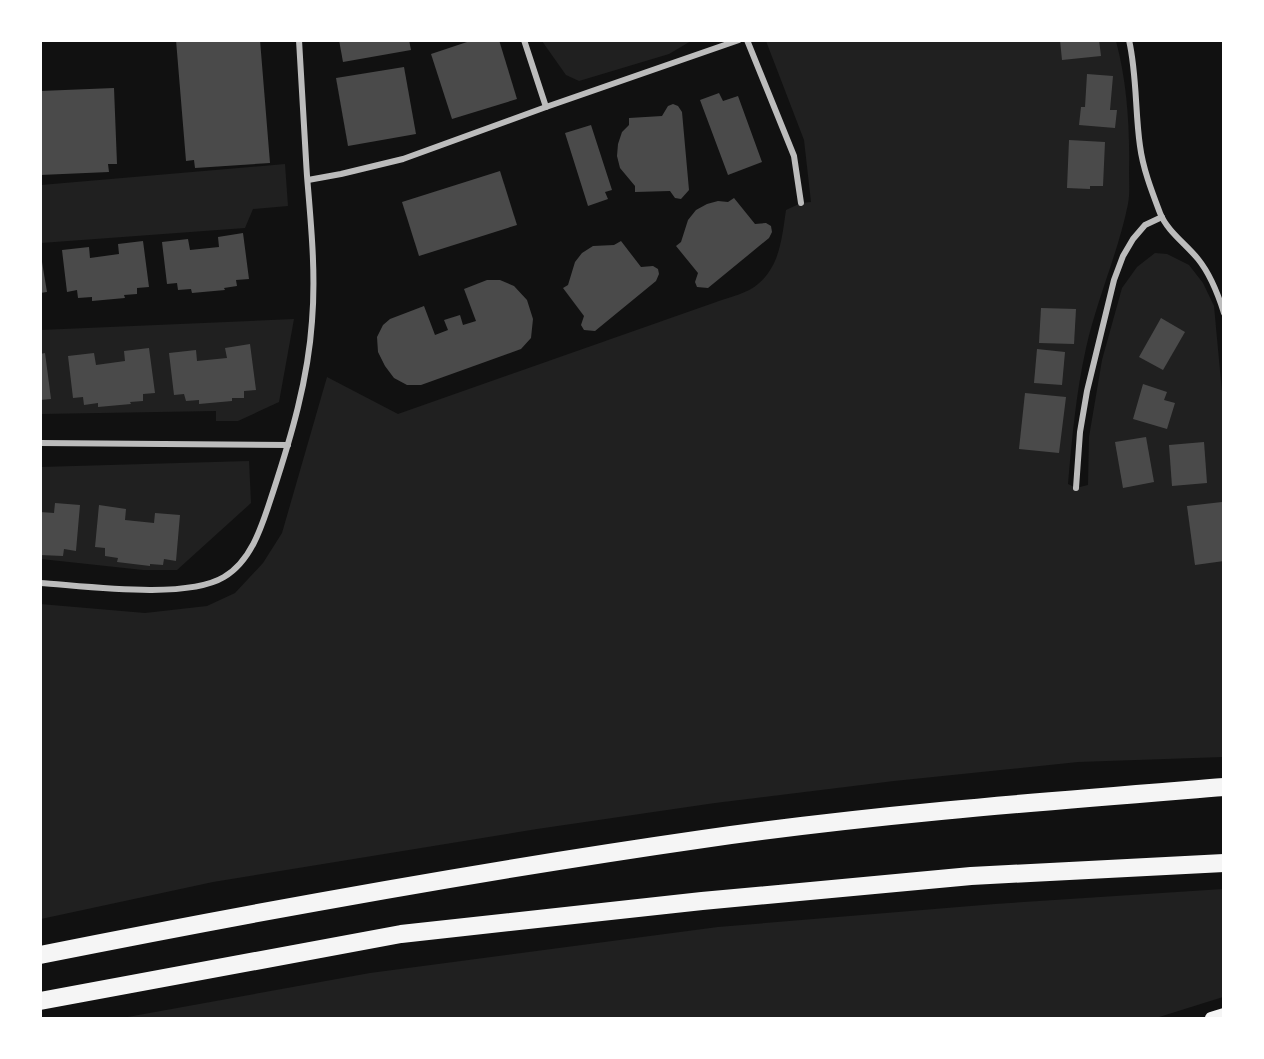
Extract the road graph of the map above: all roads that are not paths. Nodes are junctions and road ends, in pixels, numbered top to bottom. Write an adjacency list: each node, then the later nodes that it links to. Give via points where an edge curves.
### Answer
1 (299, 40): 7 (street)
2 (524, 40): 6 (street)
3 (739, 40): 6 (street)
4 (747, 40): 8 (street, via 794,156)
5 (1129, 40): 9 (street, via 1140,148)
6 (546, 107): 7 (street, via 403,159)
7 (308, 180): 12 (street, via 312,324 302,392)
8 (801, 203)
9 (1161, 217): 10 (street, via 1208,273); 13 (street, via 1145,225 1133,239 1114,280 1087,391)
10 (1224, 313)
11 (40, 443): 12 (street)
12 (288, 445): 14 (street, via 261,529 251,548 224,578 183,588 126,590)
13 (1076, 488)
14 (40, 583)
15 (1224, 787): 17 (highway, via 955,809 705,839 398,888)
16 (1224, 863): 18 (highway, via 971,876 702,900 401,934)
17 (40, 955)
18 (40, 1002)
19 (1224, 1014): 20 (main road)
20 (1211, 1018)

